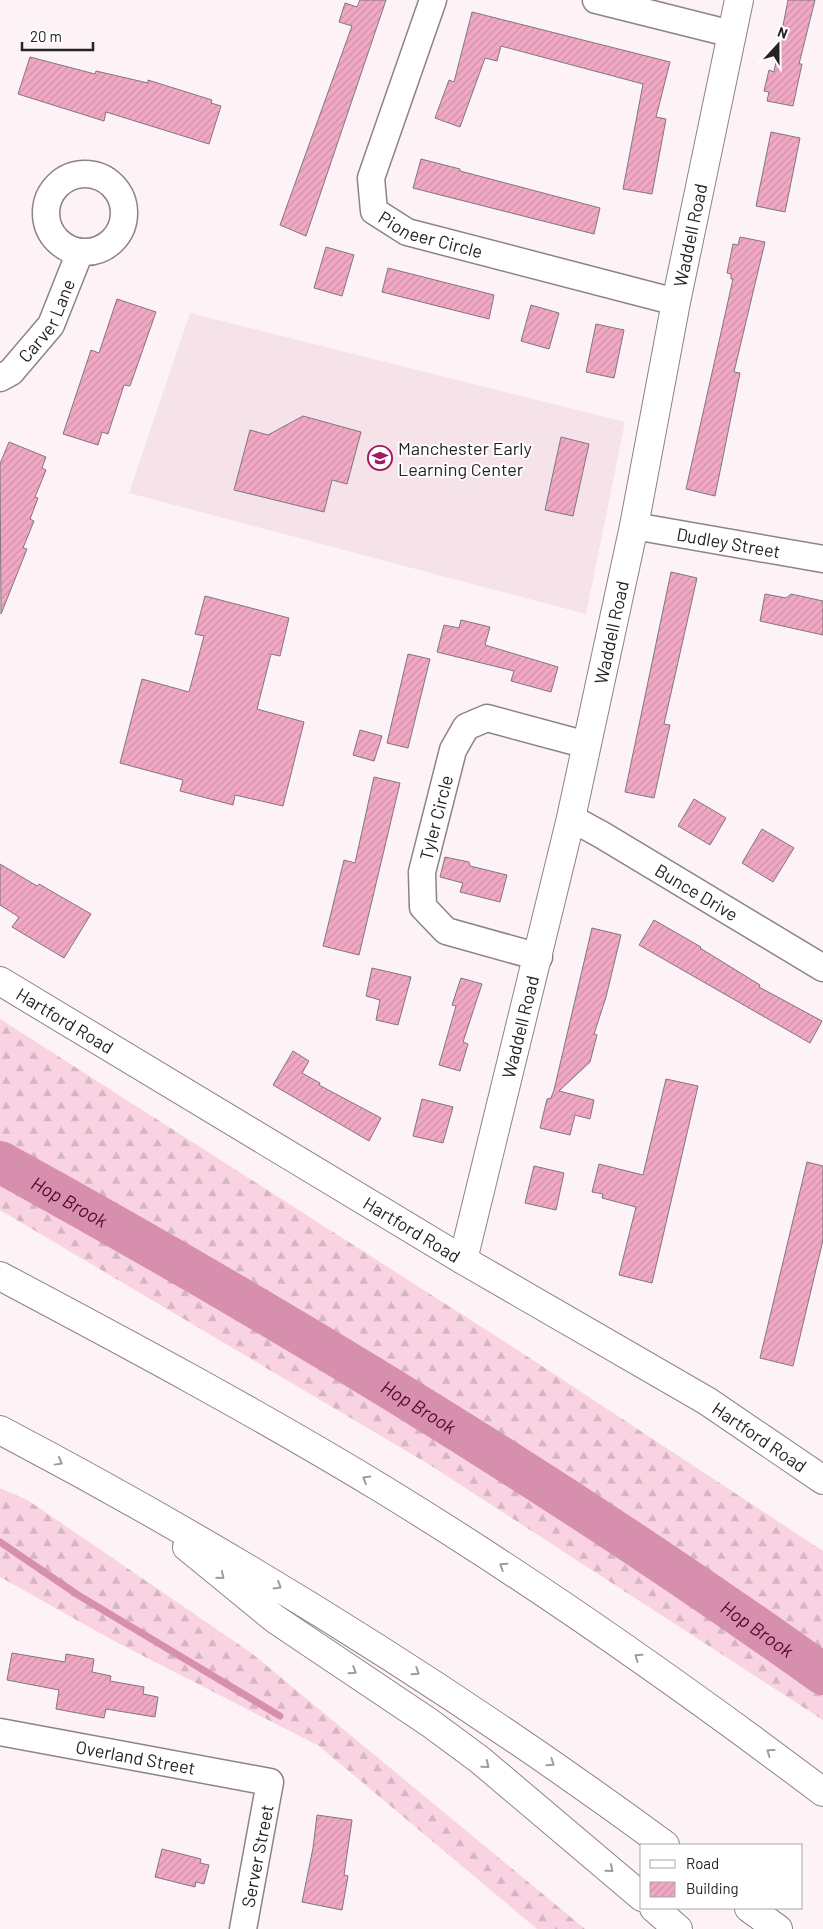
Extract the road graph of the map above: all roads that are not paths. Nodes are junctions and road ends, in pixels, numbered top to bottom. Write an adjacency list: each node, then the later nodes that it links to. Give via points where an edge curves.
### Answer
1 (433, 0): 6 (street, Pioneer Circle, via 371,178 374,211 408,232)
2 (596, 0): 4 (street)
3 (740, 0): 4 (main road, Waddell Road)
4 (732, 34): 6 (main road, Waddell Road)
5 (80, 252): 7 (street, Carver Lane, via 52,325 12,372)
6 (676, 302): 8 (main road, Waddell Road)
7 (0, 378)
8 (634, 526): 9 (street, Dudley Street); 10 (main road, Waddell Road)
9 (823, 559)
10 (587, 745): 11 (main road, Waddell Road); 12 (street, Tyler Circle, via 487,718 466,727 453,750 422,872 423,907 446,930)
11 (571, 818): 12 (main road, Waddell Road); 13 (street, Bunce Drive)
12 (539, 957): 15 (main road, Waddell Road)
13 (823, 968)
14 (0, 981): 15 (main road, Hartford Road)
15 (463, 1260): 18 (main road, Hartford Road, via 707,1402)
16 (0, 1276): 21 (main road, one-way to 16, via 611,1638 463,1539 198,1382)
17 (0, 1430): 19 (main road, one-way to 19)
18 (823, 1480)
19 (146, 1509): 25 (main road, one-way to 25, via 410,1668); 26 (main road, one-way to 26, via 275,1619 480,1760)
20 (0, 1732): 22 (street, Overland Street)
21 (797, 1772): 23 (main road); 24 (main road)
22 (270, 1782): 29 (street, Server Street)
23 (823, 1783)
24 (823, 1792)
25 (664, 1844)
26 (640, 1895)
27 (655, 1909): 30 (main road)
28 (751, 1909): 31 (main road)
29 (243, 1929)
30 (678, 1929)
31 (778, 1929)

